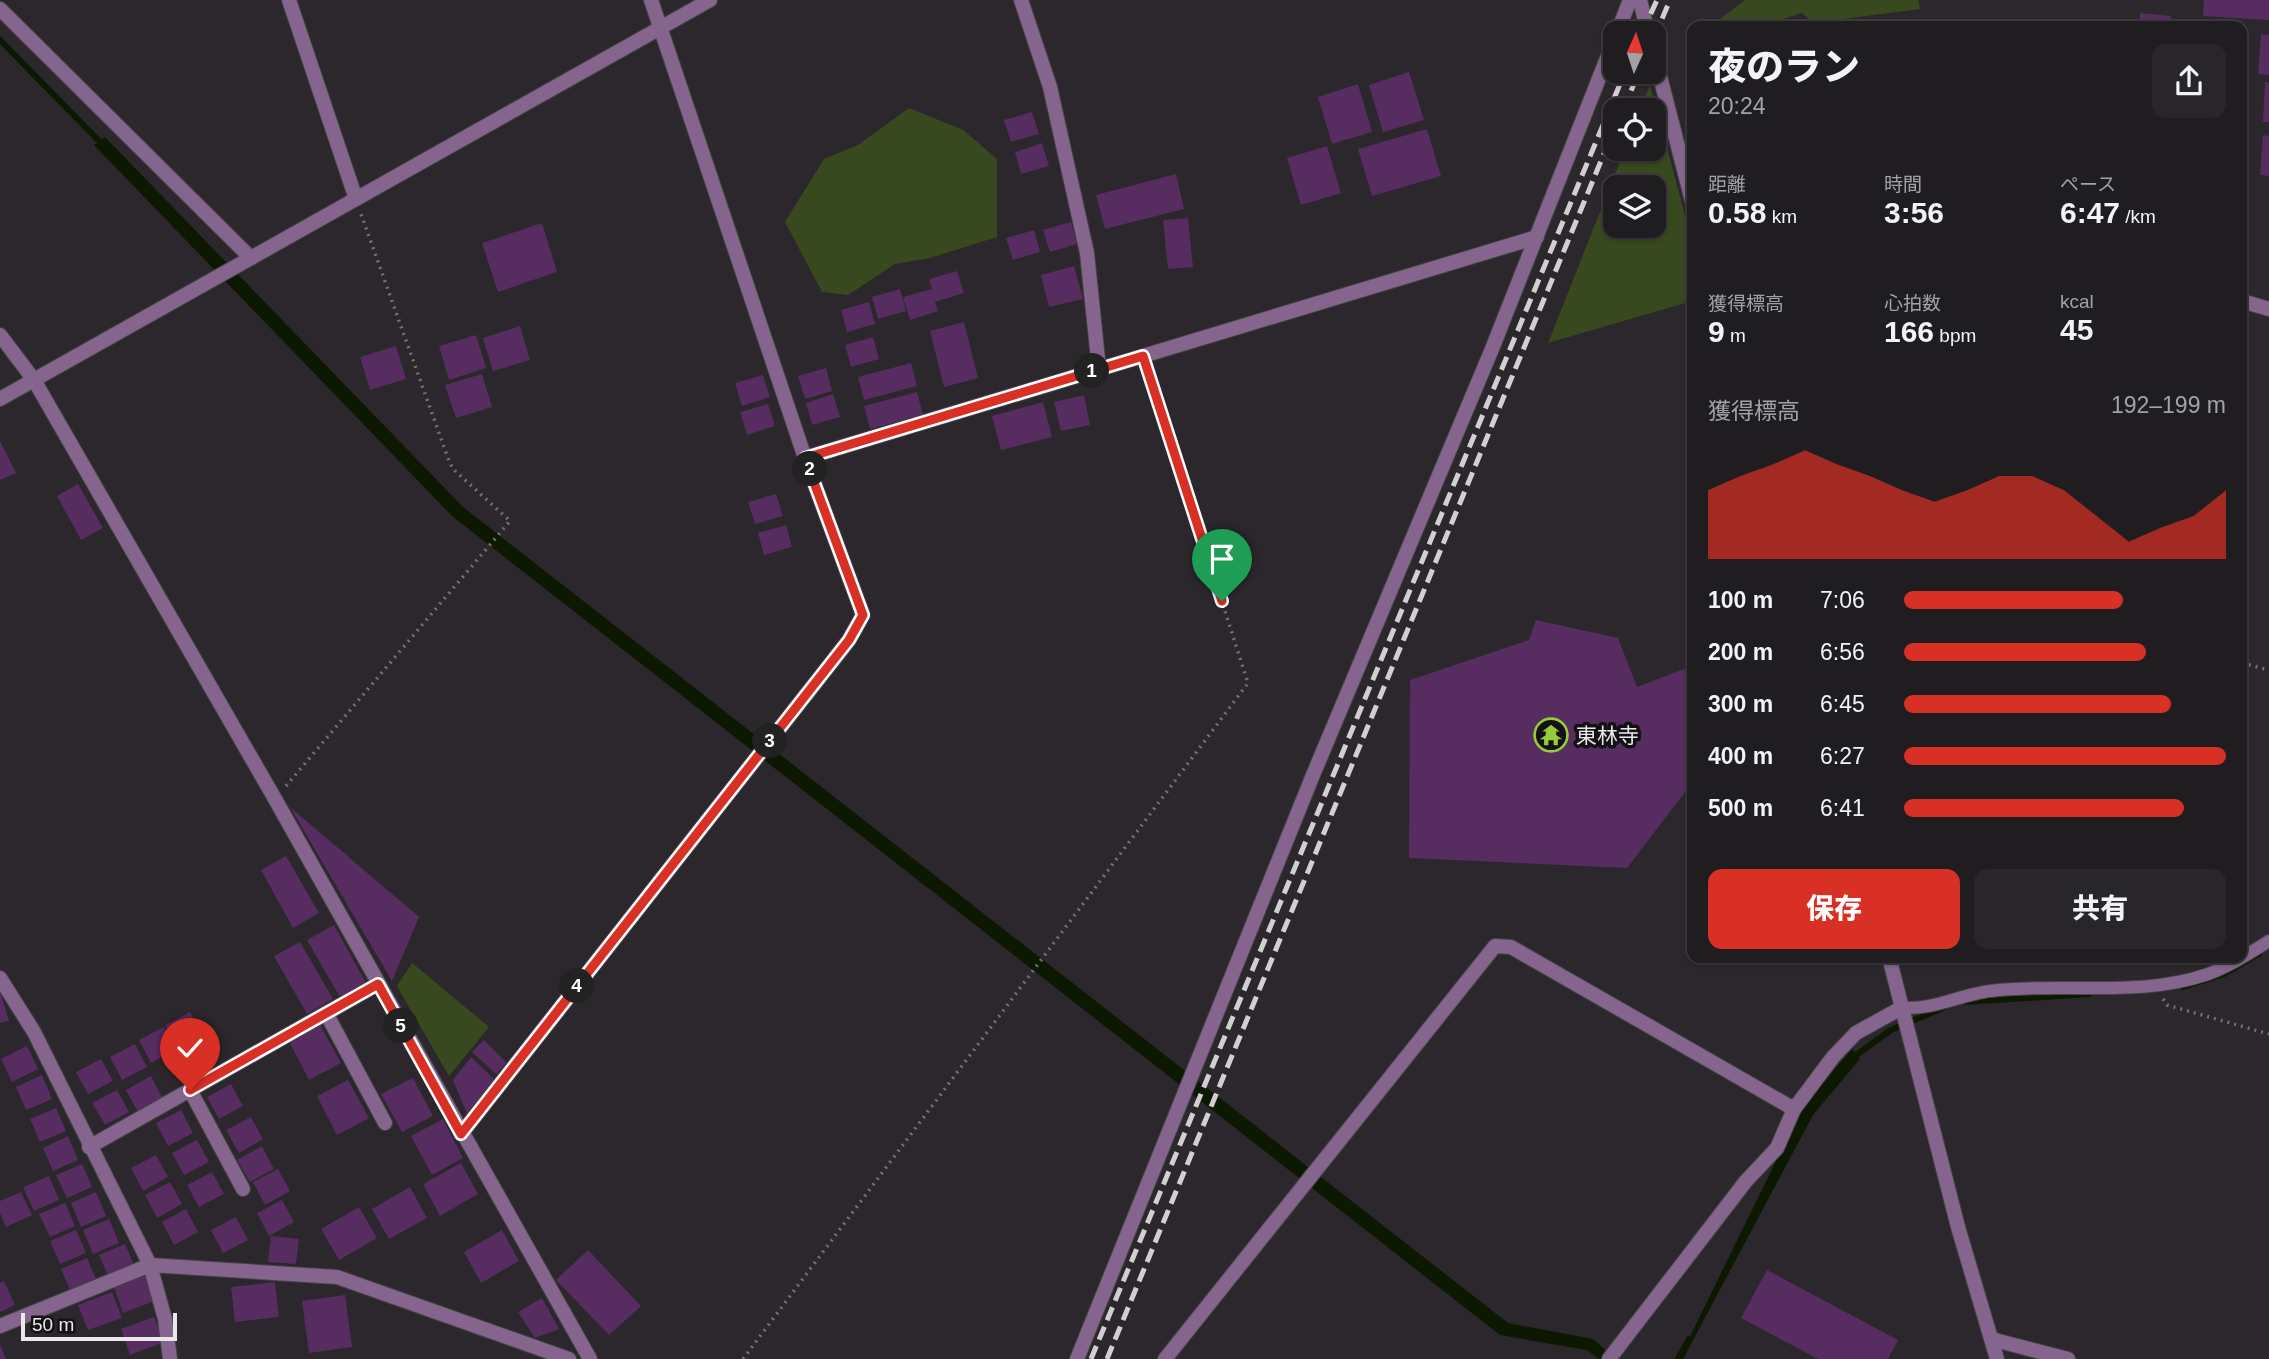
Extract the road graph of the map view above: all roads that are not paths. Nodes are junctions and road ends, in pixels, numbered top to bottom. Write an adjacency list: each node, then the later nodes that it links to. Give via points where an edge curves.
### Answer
1 (289, 0): 14 (street)
2 (651, 0): 10 (street)
3 (710, 0): 10 (street)
4 (1021, 0): 20 (street, via 1050,87 1087,253)
5 (1630, 0): 8 (street)
6 (1640, 0): 9 (street)
7 (0, 9): 16 (street)
8 (1622, 21)
9 (1645, 21)
10 (661, 28): 14 (street); 23 (street)
11 (1603, 68): 15 (street)
12 (1664, 84): 13 (street)
13 (1685, 145)
14 (356, 199): 16 (street)
15 (1537, 236): 20 (street); 45 (street)
16 (251, 258): 21 (street)
17 (2247, 302): 18 (street)
18 (2269, 309)
19 (0, 335): 21 (street)
20 (1099, 369): 23 (street)
21 (34, 380): 22 (street); 29 (street)
22 (0, 399)
23 (805, 458): 35 (street, via 863,615 849,640)
24 (2269, 940): 25 (lane)
25 (2247, 953)
26 (1891, 963): 30 (street)
27 (2229, 963): 30 (lane, via 2180,981 2015,988 1916,1009)
28 (0, 978): 36 (street, via 34,1032)
29 (378, 984): 31 (street); 35 (street)
30 (1902, 1007): 33 (street, via 1857,1033); 40 (street)
31 (326, 1013): 32 (street); 34 (street)
32 (190, 1090): 36 (street); 37 (street)
33 (1794, 1109): 41 (street, via 1777,1148 1746,1181); 46 (street, via 1511,947 1495,946)
34 (385, 1123)
35 (461, 1134): 44 (street)
36 (89, 1147): 38 (street)
37 (243, 1189)
38 (150, 1265): 39 (street); 42 (street); 43 (street, via 337,1277)
39 (0, 1326)
40 (1991, 1339): 47 (street); 48 (street)
41 (1613, 1354)
42 (170, 1359)
43 (569, 1359)
44 (590, 1359)
45 (1077, 1359)
46 (1165, 1359)
47 (1997, 1359)
48 (2068, 1359)

